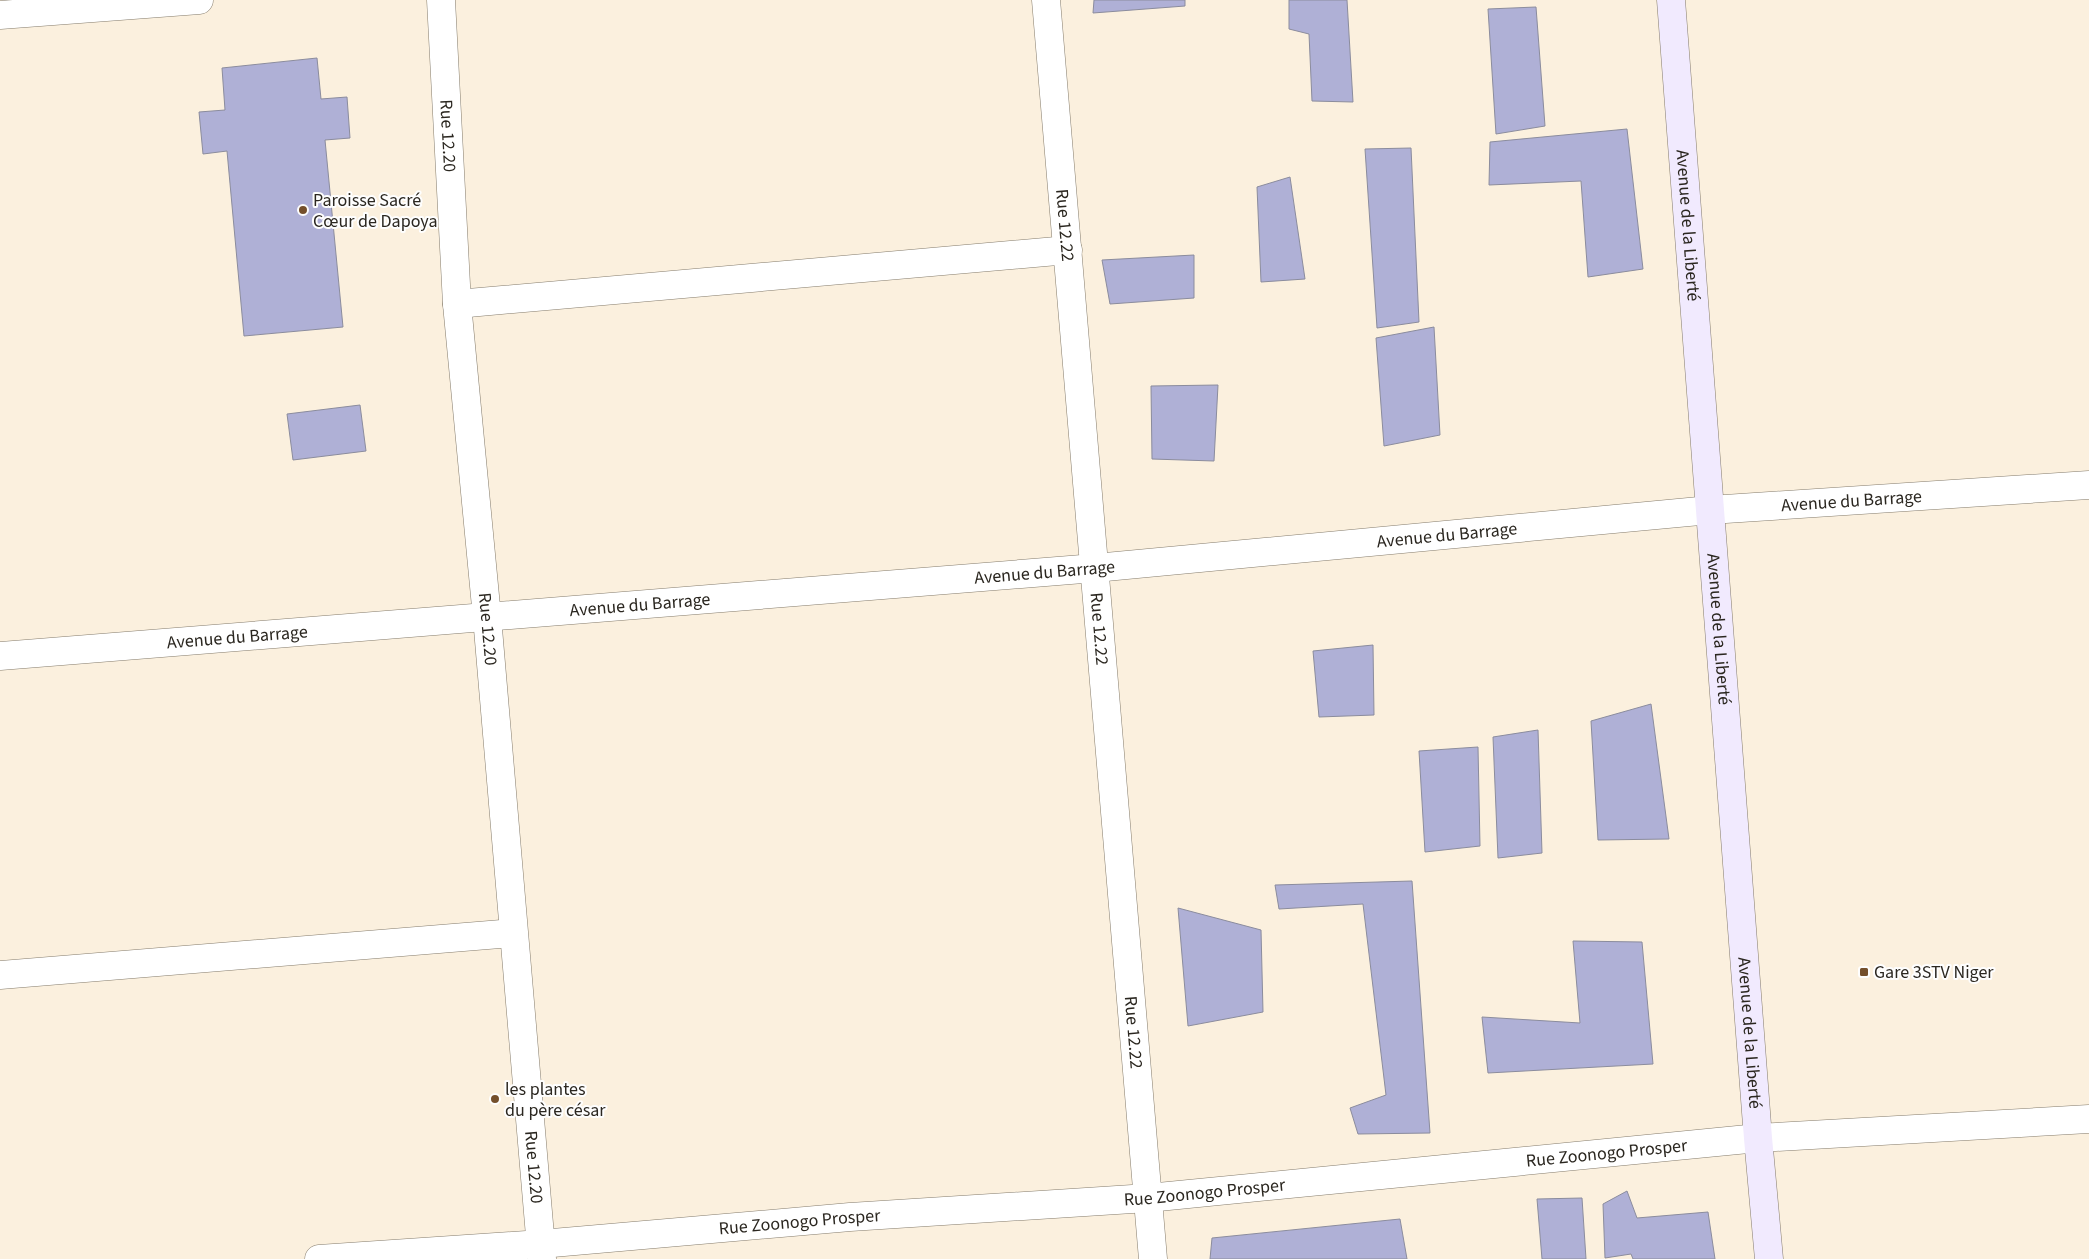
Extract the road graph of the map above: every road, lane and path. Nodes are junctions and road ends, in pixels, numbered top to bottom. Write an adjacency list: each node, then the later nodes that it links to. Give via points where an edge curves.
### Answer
1 (199, 0): 5 (street)
2 (441, 0): 7 (street, Rue 12.20)
3 (1046, 0): 6 (street, Rue 12.22)
4 (1671, 0): 9 (main road, Avenue de la Liberté)
5 (0, 15)
6 (1068, 250): 7 (street); 10 (street, Rue 12.22)
7 (457, 304): 11 (street, Rue 12.20)
8 (2089, 485): 9 (street, Avenue du Barrage)
9 (1710, 510): 10 (street, Avenue du Barrage); 16 (main road, Avenue de la Liberté)
10 (1095, 568): 11 (street, Avenue du Barrage); 17 (street, Rue 12.22)
11 (487, 617): 12 (street, Avenue du Barrage); 13 (street, Rue 12.20)
12 (0, 656)
13 (513, 933): 14 (street); 18 (street, Rue 12.20)
14 (0, 975)
15 (2089, 1119): 16 (street, Rue Zoonogo Prosper)
16 (1758, 1138): 17 (street, Rue Zoonogo Prosper); 21 (main road, Avenue de la Liberté)
17 (1148, 1198): 18 (street, Rue Zoonogo Prosper, via 850,1217); 20 (street, Rue 12.22)
18 (542, 1251): 19 (street, Rue Zoonogo Prosper)
19 (319, 1259)
20 (1154, 1259)
21 (1769, 1259)

